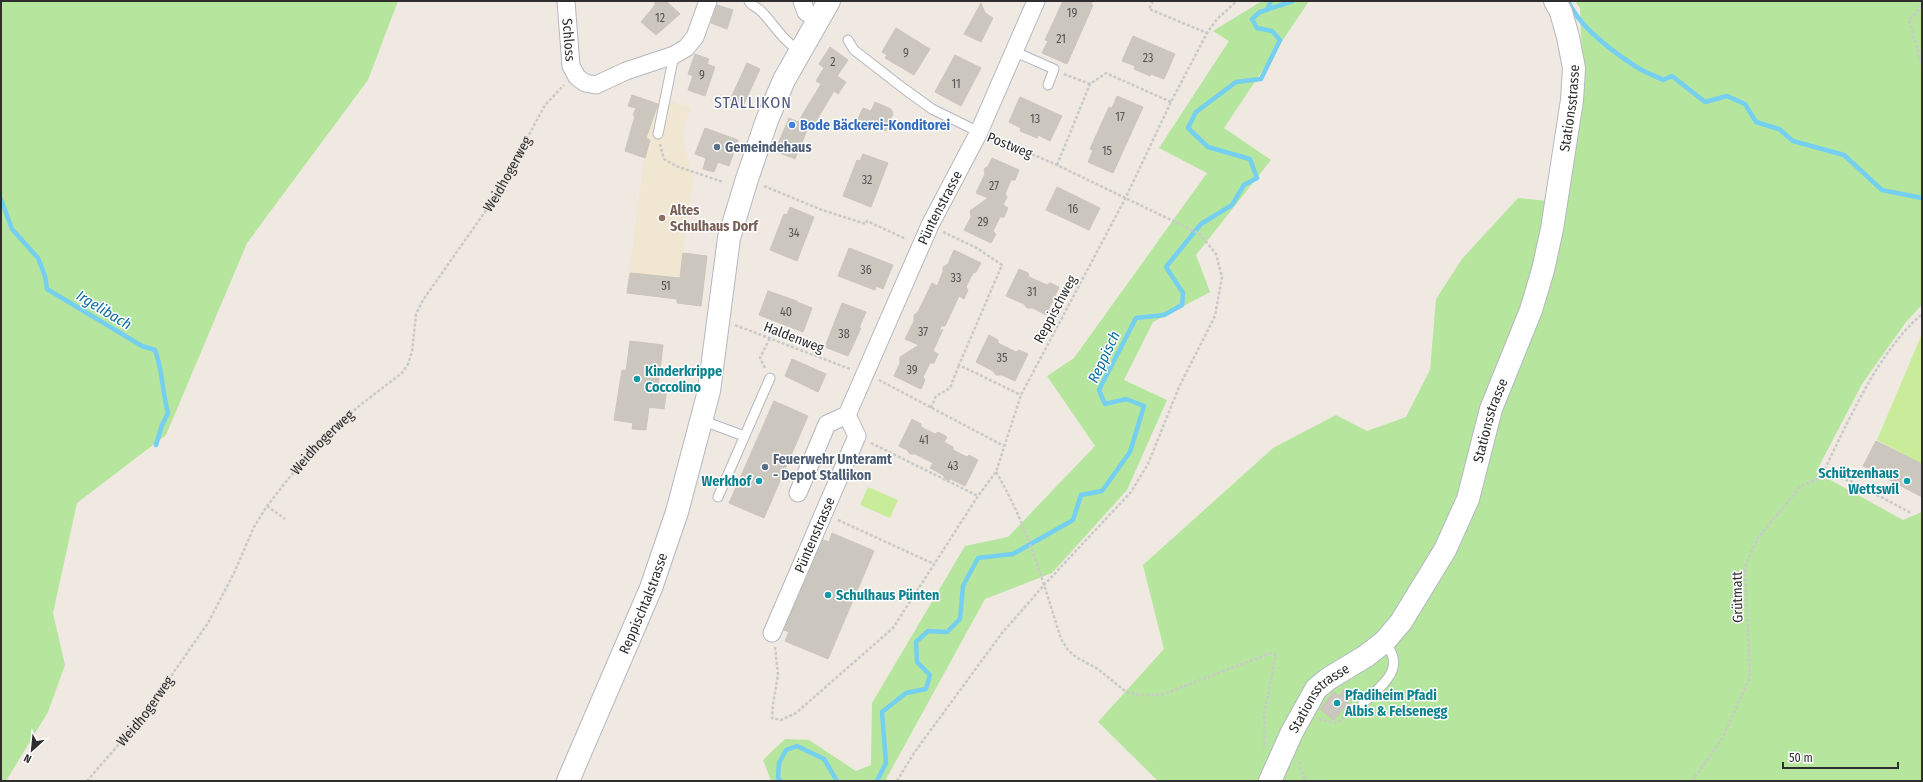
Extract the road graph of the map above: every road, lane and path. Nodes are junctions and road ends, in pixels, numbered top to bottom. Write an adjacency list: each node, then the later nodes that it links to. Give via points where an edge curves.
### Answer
1 (566, 1): 19 (street, Schloss, via 572,66)
2 (708, 1): 16 (street, via 695,37 686,48)
3 (749, 1): 14 (lane, via 791,46)
4 (802, 1): 11 (street, via 806,12)
5 (829, 1): 11 (street, Reppischtalstrasse)
6 (1036, 1): 15 (street, Püntenstrasse)
7 (1153, 1): 12 (path, via 1149,9)
8 (1237, 1): 12 (path, Reppischweg)
9 (1555, 1): 57 (street, Stationsstrasse, via 1561,12 1574,68 1572,100 1543,270 1531,310 1491,409 1475,478 1459,522 1408,610)
10 (1922, 6): 17 (path, via 1909,20)
11 (818, 20): 14 (street, Reppischtalstrasse)
12 (1206, 33): 22 (path, Reppischweg)
13 (848, 40): 23 (lane, Postweg, via 854,50 932,109)
14 (800, 51): 27 (street, Reppischtalstrasse, via 784,80)
15 (1013, 51): 21 (lane, via 1054,69); 23 (street, Püntenstrasse)
16 (674, 55): 19 (street, via 626,71 596,85); 24 (lane)
17 (1922, 65)
18 (1061, 73): 20 (path)
19 (577, 78): 50 (path, Weidhogerweg, via 560,88 545,105 494,199 423,300 416,314 412,352 402,373 334,428 301,463)
20 (1090, 84): 22 (path, via 1106,73); 26 (path)
21 (1048, 85)
22 (1171, 102): 29 (path, Reppischweg)
23 (978, 132): 26 (path, Postweg); 30 (street, Püntenstrasse)
24 (658, 134)
25 (661, 148): 28 (path, via 664,159 676,166)
26 (1057, 165): 29 (path, Postweg)
27 (747, 179): 31 (path, via 822,210 866,224 867,221); 33 (street, Reppischtalstrasse, via 728,238)
28 (723, 182)
29 (1126, 197): 38 (path, Reppischweg); 55 (path, Postweg, via 1200,234 1216,254 1222,277 1215,316 1179,387 1148,464 1131,492)
30 (930, 225): 31 (street, Püntenstrasse); 35 (path, via 977,248 1002,265)
31 (920, 246): 36 (street, Püntenstrasse)
32 (1922, 314): 46 (path, via 1909,326 1879,365)
33 (718, 318): 34 (path, Haldenweg); 41 (street, Reppischtalstrasse, via 709,391)
34 (770, 338): 36 (path, Haldenweg); 37 (path, via 760,358)
35 (959, 365): 38 (path); 39 (path, via 950,388 936,396)
36 (864, 374): 39 (path, Haldenweg); 40 (street, Püntenstrasse)
37 (770, 378): 42 (lane)
38 (1020, 395): 44 (path, Reppischweg)
39 (930, 408): 44 (path, Haldenweg)
40 (847, 415): 43 (street); 47 (street, via 827,424)
41 (701, 420): 42 (lane); 63 (street, Reppischtalstrasse, via 677,512 651,588)
42 (744, 436): 49 (lane)
43 (857, 436): 48 (path); 52 (street, Püntenstrasse)
44 (1004, 446): 45 (path, Reppischweg)
45 (996, 472): 48 (path, Reppischweg); 55 (path, via 1028,539)
46 (1820, 478): 51 (path, Grütmatt, via 1840,478 1853,482); 69 (path, Grütmatt, via 1801,486 1758,538 1745,567 1750,677 1722,739)
47 (798, 493)
48 (978, 496): 54 (path, Reppischweg)
49 (718, 497)
50 (267, 506): 53 (path); 62 (path, Weidhogerweg, via 208,623 141,719)
51 (1911, 512)
52 (824, 514): 54 (path); 56 (street, Püntenstrasse)
53 (285, 519)
54 (934, 564): 56 (path, Reppischweg, via 893,628 796,713 781,720 772,718 778,675)
55 (1044, 584): 60 (path, via 1061,639 1068,650 1098,669 1126,692 1161,695 1271,653 1276,655 1264,714); 64 (path, via 1002,633 914,753)
56 (772, 633)
57 (1384, 642): 58 (lane, via 1391,650 1394,661 1389,678); 65 (street, Stationsstrasse, via 1316,689 1292,732)
58 (1363, 703): 59 (path, via 1351,715 1336,723)
59 (1319, 719)
60 (1263, 753)
61 (1299, 766): 66 (path)
62 (87, 781)
63 (568, 781)
64 (897, 781)
65 (1270, 781)
66 (1306, 781)
67 (1312, 781): 68 (path)
68 (1327, 781)
69 (1692, 781)

